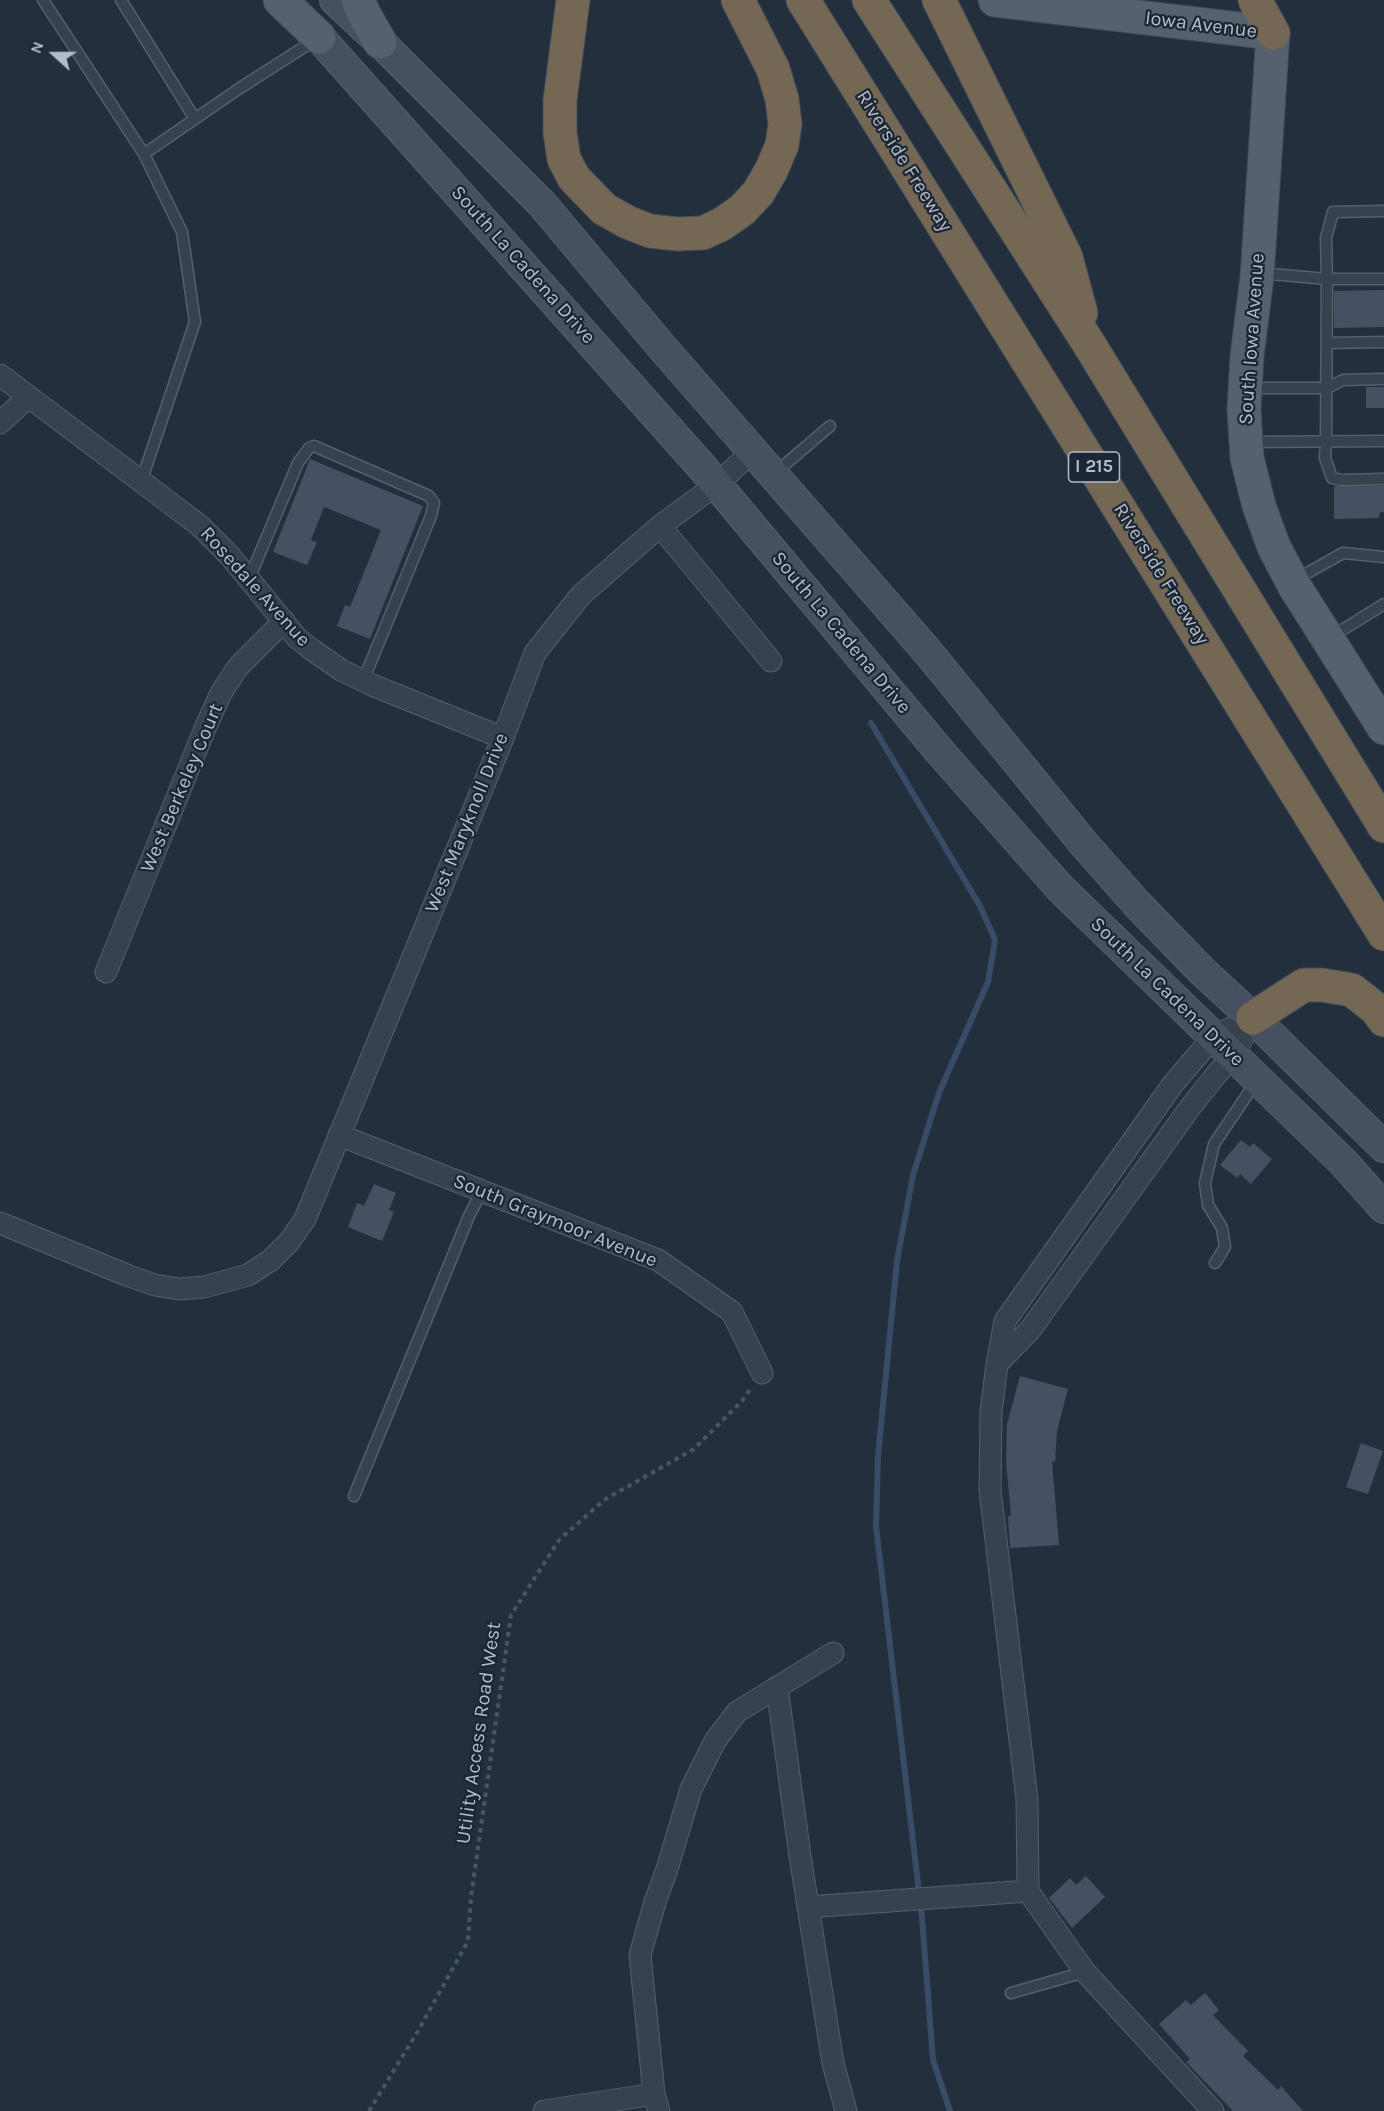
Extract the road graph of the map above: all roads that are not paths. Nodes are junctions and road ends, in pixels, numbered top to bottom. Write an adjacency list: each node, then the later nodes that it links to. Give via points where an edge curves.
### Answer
1 (43, 0): 19 (lane)
2 (122, 0): 18 (lane)
3 (280, 0): 16 (main road)
4 (297, 0): 16 (main road)
5 (335, 0): 17 (main road, South La Cadena Drive)
6 (358, 0): 17 (main road)
7 (573, 0): 8 (highway, via 560,100 564,159 574,178 604,209 651,231 677,234 703,233 742,210 758,193 782,145 785,124 773,69)
8 (738, 0)
9 (803, 0): 55 (highway, Riverside Freeway / I 215)
10 (869, 0): 27 (highway)
11 (939, 0): 27 (highway, via 1066,257)
12 (995, 0): 15 (main road, Iowa Avenue)
13 (1256, 0): 15 (highway)
14 (1273, 0): 15 (highway)
15 (1273, 33): 20 (main road, Iowa Avenue)
16 (319, 37): 18 (lane); 42 (main road, South La Cadena Drive)
17 (380, 42): 38 (main road, South La Cadena Drive, via 543,205)
18 (195, 119): 19 (lane)
19 (144, 154): 41 (lane, via 182,232 195,322)
20 (1260, 203): 22 (main road, South Iowa Avenue)
21 (1384, 211): 23 (lane, via 1333,212 1326,238)
22 (1257, 272): 23 (lane); 30 (main road, South Iowa Avenue)
23 (1327, 279): 24 (lane); 26 (lane)
24 (1384, 279)
25 (1384, 342): 26 (lane)
26 (1327, 343): 31 (lane)
27 (1089, 344): 54 (highway)
28 (0, 375): 32 (street, Rosedale Avenue)
29 (1384, 379): 31 (lane, via 1343,380)
30 (1245, 388): 31 (lane); 36 (main road, South Iowa Avenue)
31 (1326, 388): 37 (lane)
32 (28, 397): 33 (street); 41 (street, Rosedale Avenue)
33 (0, 423)
34 (830, 426): 39 (lane)
35 (1384, 441): 37 (lane)
36 (1246, 442): 37 (lane); 46 (main road, South Iowa Avenue, via 1259,506 1274,547)
37 (1326, 442): 40 (lane, via 1325,458 1332,478)
38 (753, 451): 39 (main road, South La Cadena Drive); 42 (street, West Maryknoll Drive)
39 (773, 474): 57 (main road, South La Cadena Drive, via 927,651 1084,844 1202,970)
40 (1384, 479)
41 (141, 482): 45 (street, Rosedale Avenue, via 198,525)
42 (717, 484): 43 (street, West Maryknoll Drive); 59 (main road, South La Cadena Drive, via 941,753 1060,888)
43 (660, 526): 50 (street); 53 (street, West Maryknoll Drive, via 581,595 535,653)
44 (1384, 556): 46 (lane, via 1343,554)
45 (249, 579): 48 (street, Rosedale Avenue); 51 (lane, via 297,463 309,448 314,446 429,496 434,503 431,516)
46 (1293, 582): 49 (main road, South Iowa Avenue)
47 (1384, 604): 49 (lane)
48 (284, 621): 51 (street, Rosedale Avenue, via 311,649); 56 (street, West Berkeley Court, via 238,667 221,693)
49 (1328, 639): 52 (main road, South Iowa Avenue)
50 (771, 661)
51 (363, 681): 53 (street, Rosedale Avenue)
52 (1381, 715)
53 (503, 738): 61 (street, West Maryknoll Drive)
54 (1384, 826)
55 (1384, 934)
56 (106, 972)
57 (1253, 1018): 58 (highway, via 1304,985 1322,985 1352,990); 59 (street); 62 (main road, South La Cadena Drive)
58 (1384, 1020)
59 (1223, 1046): 60 (main road, South La Cadena Drive); 71 (street, via 1173,1084 1005,1321 991,1412 990,1490 1027,1799)
60 (1257, 1080): 64 (main road, South La Cadena Drive, via 1343,1162); 66 (lane, via 1214,1144 1204,1183 1208,1205 1224,1237 1225,1247)
61 (339, 1135): 63 (street, South Graymoor Avenue); 65 (street, West Maryknoll Drive, via 305,1219 289,1242 248,1275 204,1287 179,1289 155,1285)
62 (1384, 1148)
63 (482, 1191): 67 (street, South Graymoor Avenue, via 658,1260 732,1312); 68 (lane)
64 (1384, 1208)
65 (0, 1223)
66 (1215, 1263)
67 (762, 1373)
68 (354, 1496)
69 (833, 1653): 70 (street)
70 (777, 1687): 72 (street); 75 (street, via 737,1712 715,1741 691,1789 655,1902 640,1955)
71 (1028, 1891): 72 (street); 73 (street)
72 (808, 1907): 77 (street, via 833,2063)
73 (1085, 1972): 74 (lane); 78 (street)
74 (1011, 1993)
75 (657, 2102): 76 (street)
76 (544, 2111)
77 (846, 2111)
78 (1213, 2111)

